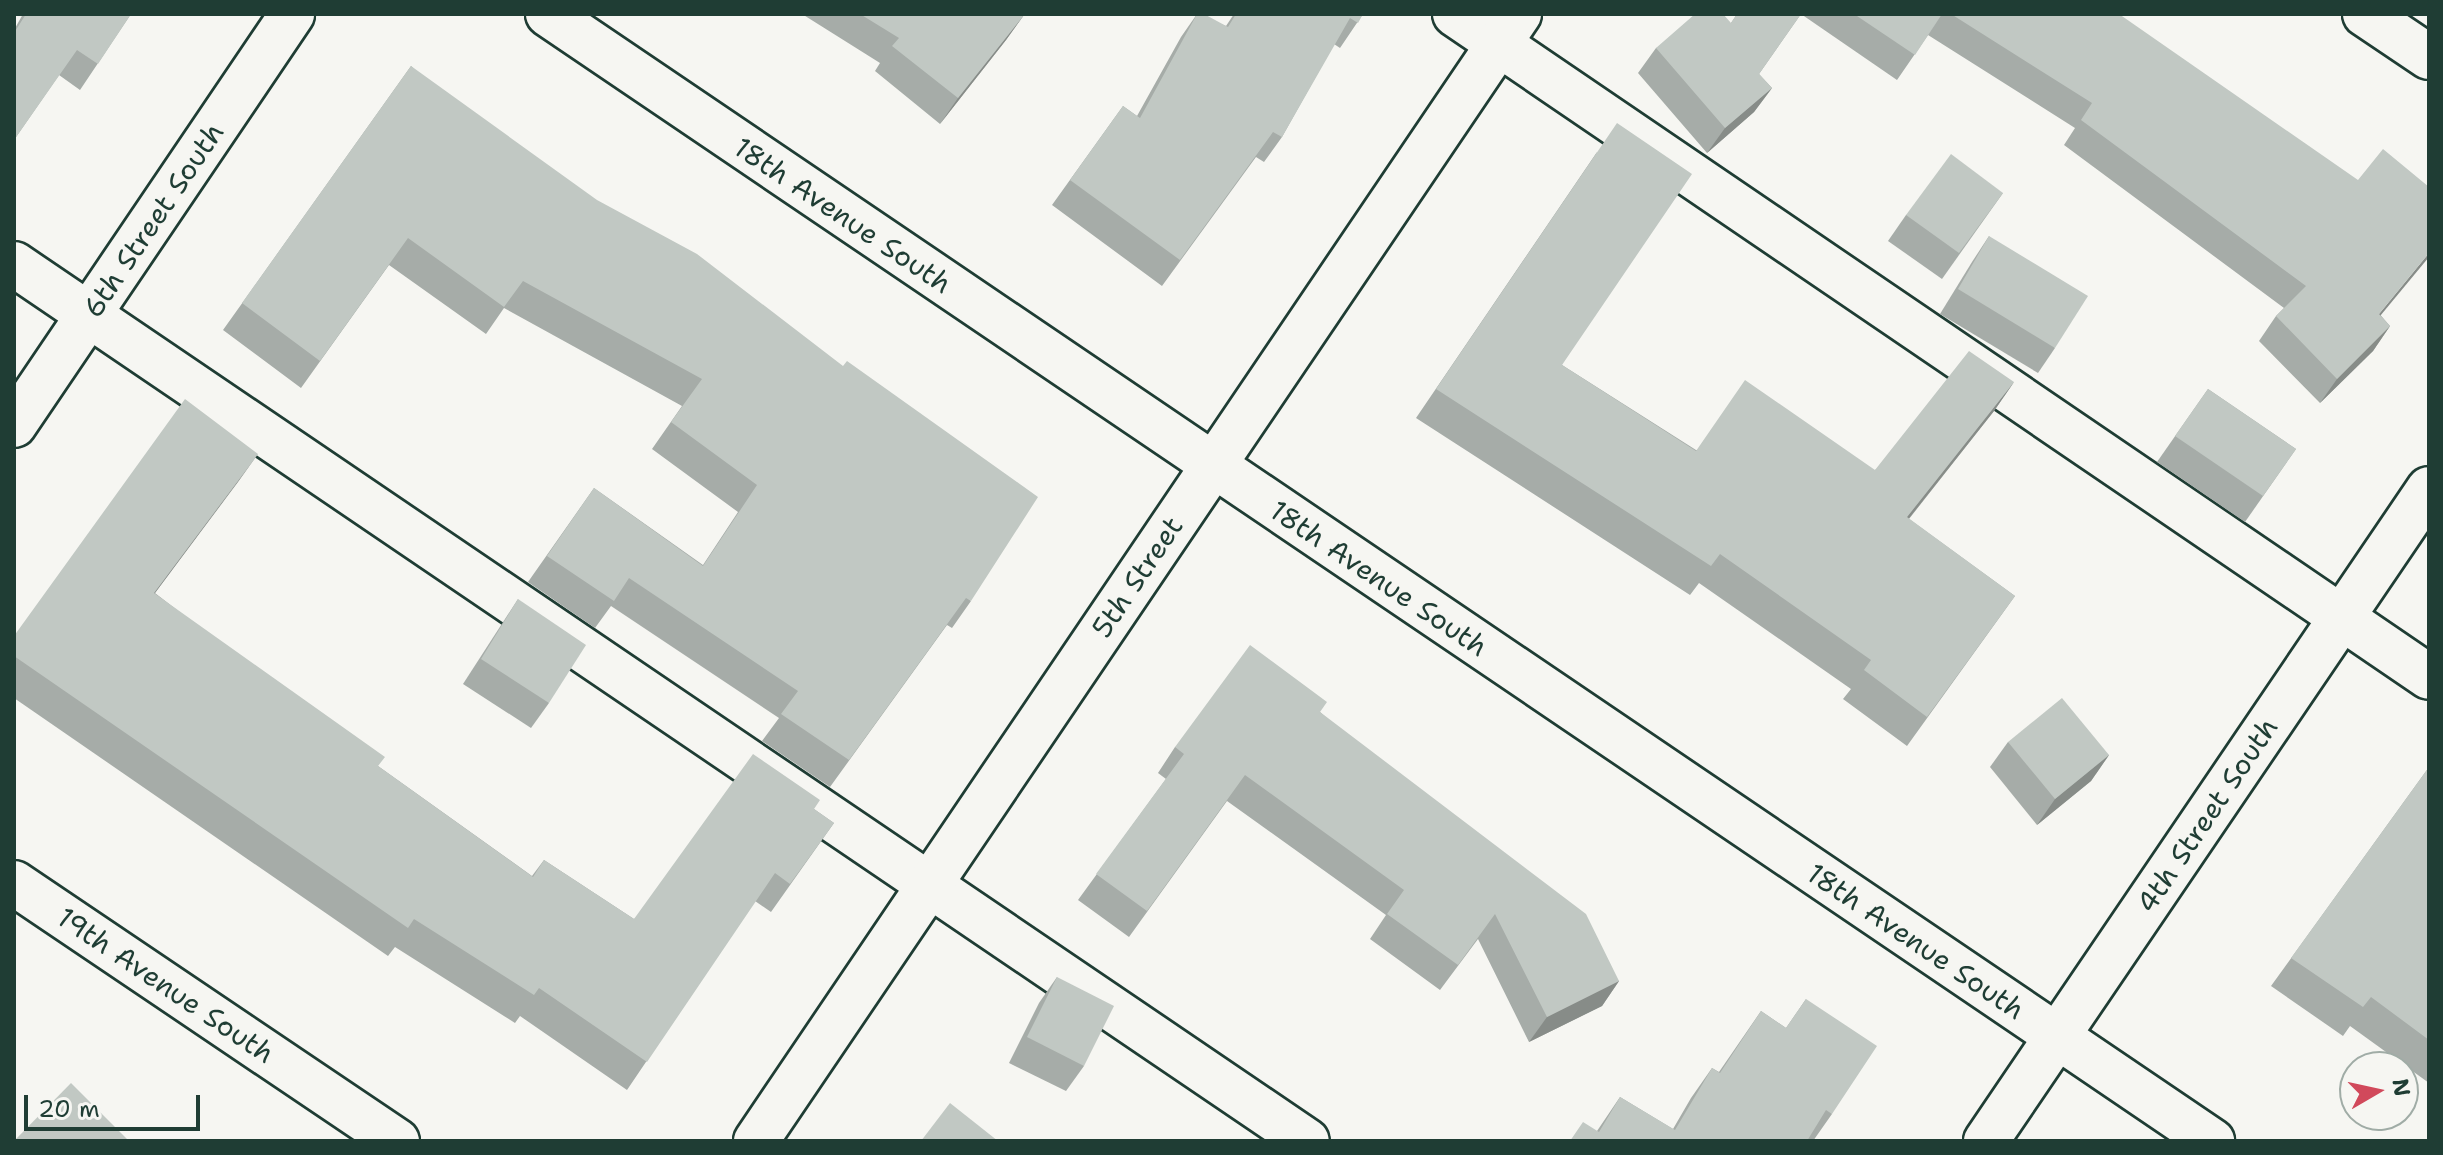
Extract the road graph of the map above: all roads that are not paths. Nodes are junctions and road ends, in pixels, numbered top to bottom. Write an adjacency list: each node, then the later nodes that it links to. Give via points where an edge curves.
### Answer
1 (292, 14): 8 (street, 6th Street South)
2 (548, 14): 10 (street, 18th Avenue South)
3 (1455, 14): 5 (street)
4 (2365, 14): 6 (street)
5 (1508, 29): 10 (street, 5th Street); 12 (street)
6 (2429, 57)
7 (14, 264): 8 (street)
8 (89, 314): 9 (street, 6th Street South); 15 (street)
9 (14, 425)
10 (1213, 465): 15 (street, 5th Street); 16 (street, 18th Avenue South)
11 (2429, 489): 12 (street, 4th Street South)
12 (2341, 618): 13 (street); 16 (street, 4th Street South)
13 (2429, 677)
14 (14, 883): 17 (street, 19th Avenue South)
15 (929, 887): 18 (street, 5th Street); 19 (street)
16 (2057, 1036): 20 (street, 4th Street South); 21 (street, 18th Avenue South)
17 (397, 1141)
18 (756, 1141)
19 (1307, 1141)
20 (1986, 1141)
21 (2212, 1141)

